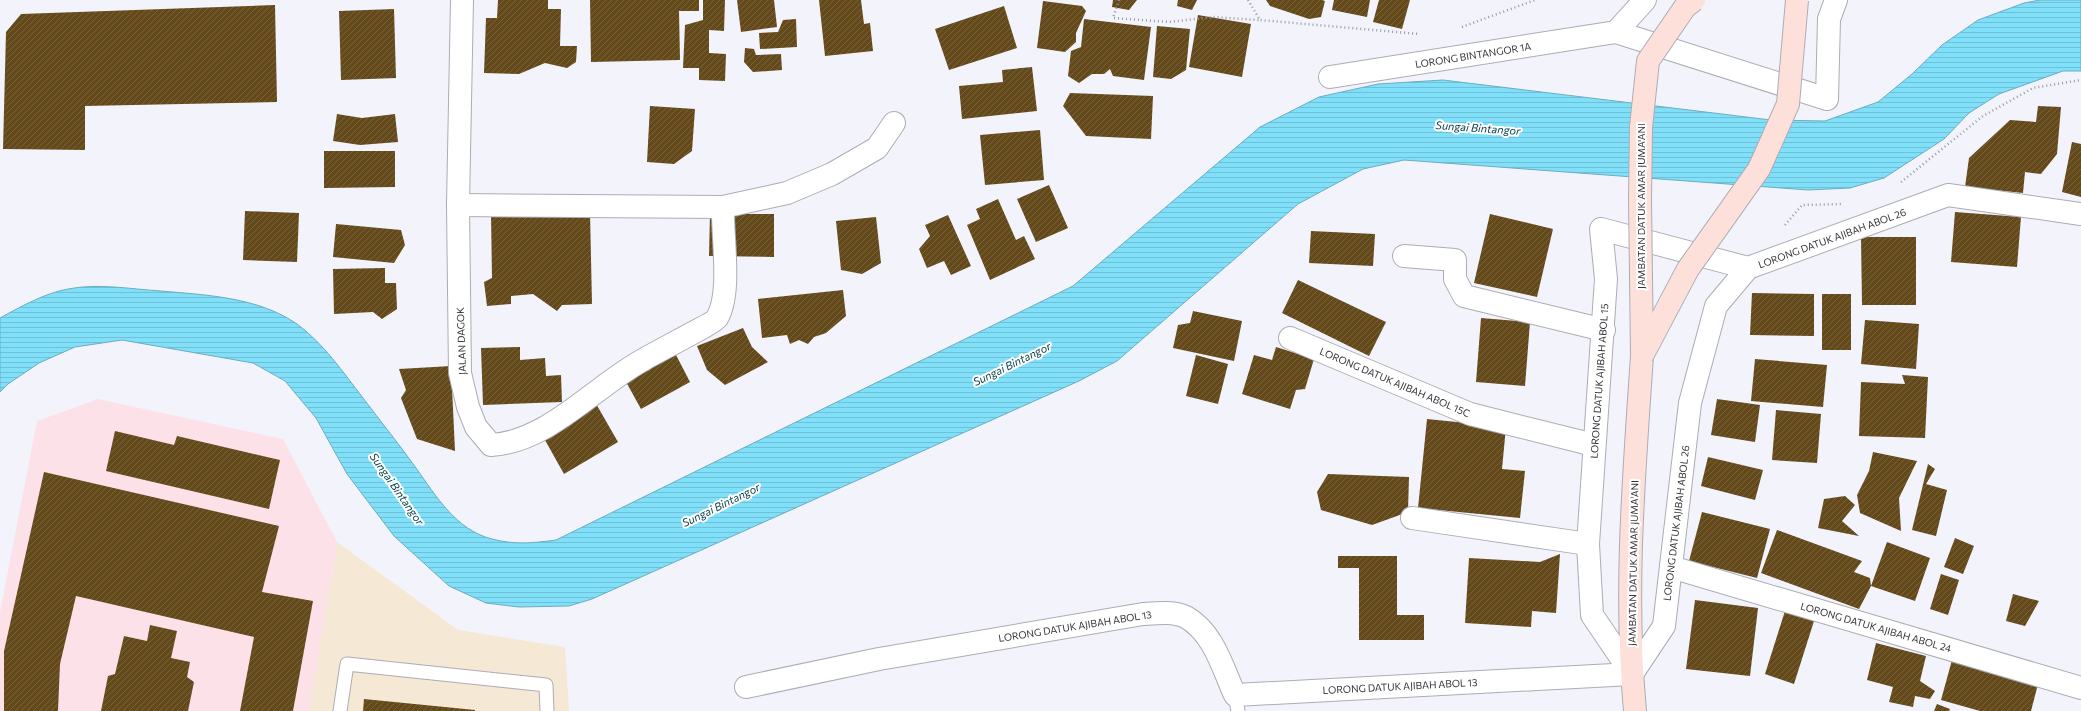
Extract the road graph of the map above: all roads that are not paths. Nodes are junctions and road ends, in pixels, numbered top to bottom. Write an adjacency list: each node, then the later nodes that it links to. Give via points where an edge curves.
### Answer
1 (462, 0): 9 (street, JALAN DAGOK)
2 (1645, 0): 6 (street)
3 (1694, 0): 16 (main road, JAMBATAN DATUK AMAR JUMA'ANI, bridge, via 1685,7 1648,61 1641,127)
4 (1797, 0): 16 (main road, JAMBATAN DATUK AMAR JUMA'ANI, bridge, via 1788,104 1759,169 1688,268)
5 (1836, 0): 6 (street, via 1829,19 1827,99)
6 (1616, 32): 7 (street, LORONG BINTANGOR 1A)
7 (1330, 77)
8 (894, 123): 10 (street, via 877,148 832,174 787,193)
9 (458, 205): 10 (street); 10 (street, JALAN DAGOK, via 460,373 476,427 491,445 508,444 563,417 625,370 716,320 723,304 725,279)
10 (723, 207)
11 (2081, 214): 13 (street, LORONG DATUK AJIBAH ABOL 26, via 1948,195)
12 (1404, 256): 14 (street, via 1455,260 1455,279 1464,296)
13 (1748, 268): 14 (street, LORONG DATUK AJIBAH ABOL 15, via 1601,229 1606,279); 20 (street, LORONG DATUK AJIBAH ABOL 26, via 1716,306 1690,404)
14 (1604, 330): 17 (street, LORONG DATUK AJIBAH ABOL 15)
15 (1290, 338): 17 (street, LORONG DATUK AJIBAH ABOL 15C, via 1470,414)
16 (1642, 356): 21 (main road, JAMBATAN DATUK AMAR JUMA'ANI, via 1632,521)
17 (1594, 445): 19 (street, LORONG DATUK AJIBAH ABOL 15)
18 (1412, 518): 19 (street)
19 (1588, 544): 21 (street, LORONG DATUK AJIBAH ABOL 15, via 1592,615)
20 (1671, 566): 21 (street, LORONG DATUK AJIBAH ABOL 26, via 1664,626); 23 (street, LORONG DATUK AJIBAH ABOL 24)
21 (1632, 674): 24 (street, LORONG DATUK AJIBAH ABOL 13); 27 (main road, JAMBATAN DATUK AMAR JUMA'ANI)
22 (746, 688): 24 (street, LORONG DATUK AJIBAH ABOL 13, via 879,658 1143,614 1164,613 1186,617 1207,634)
23 (2081, 688)
24 (1236, 703)
25 (340, 711): 26 (lane, via 348,664 546,685)
26 (547, 711)
27 (1635, 711)

